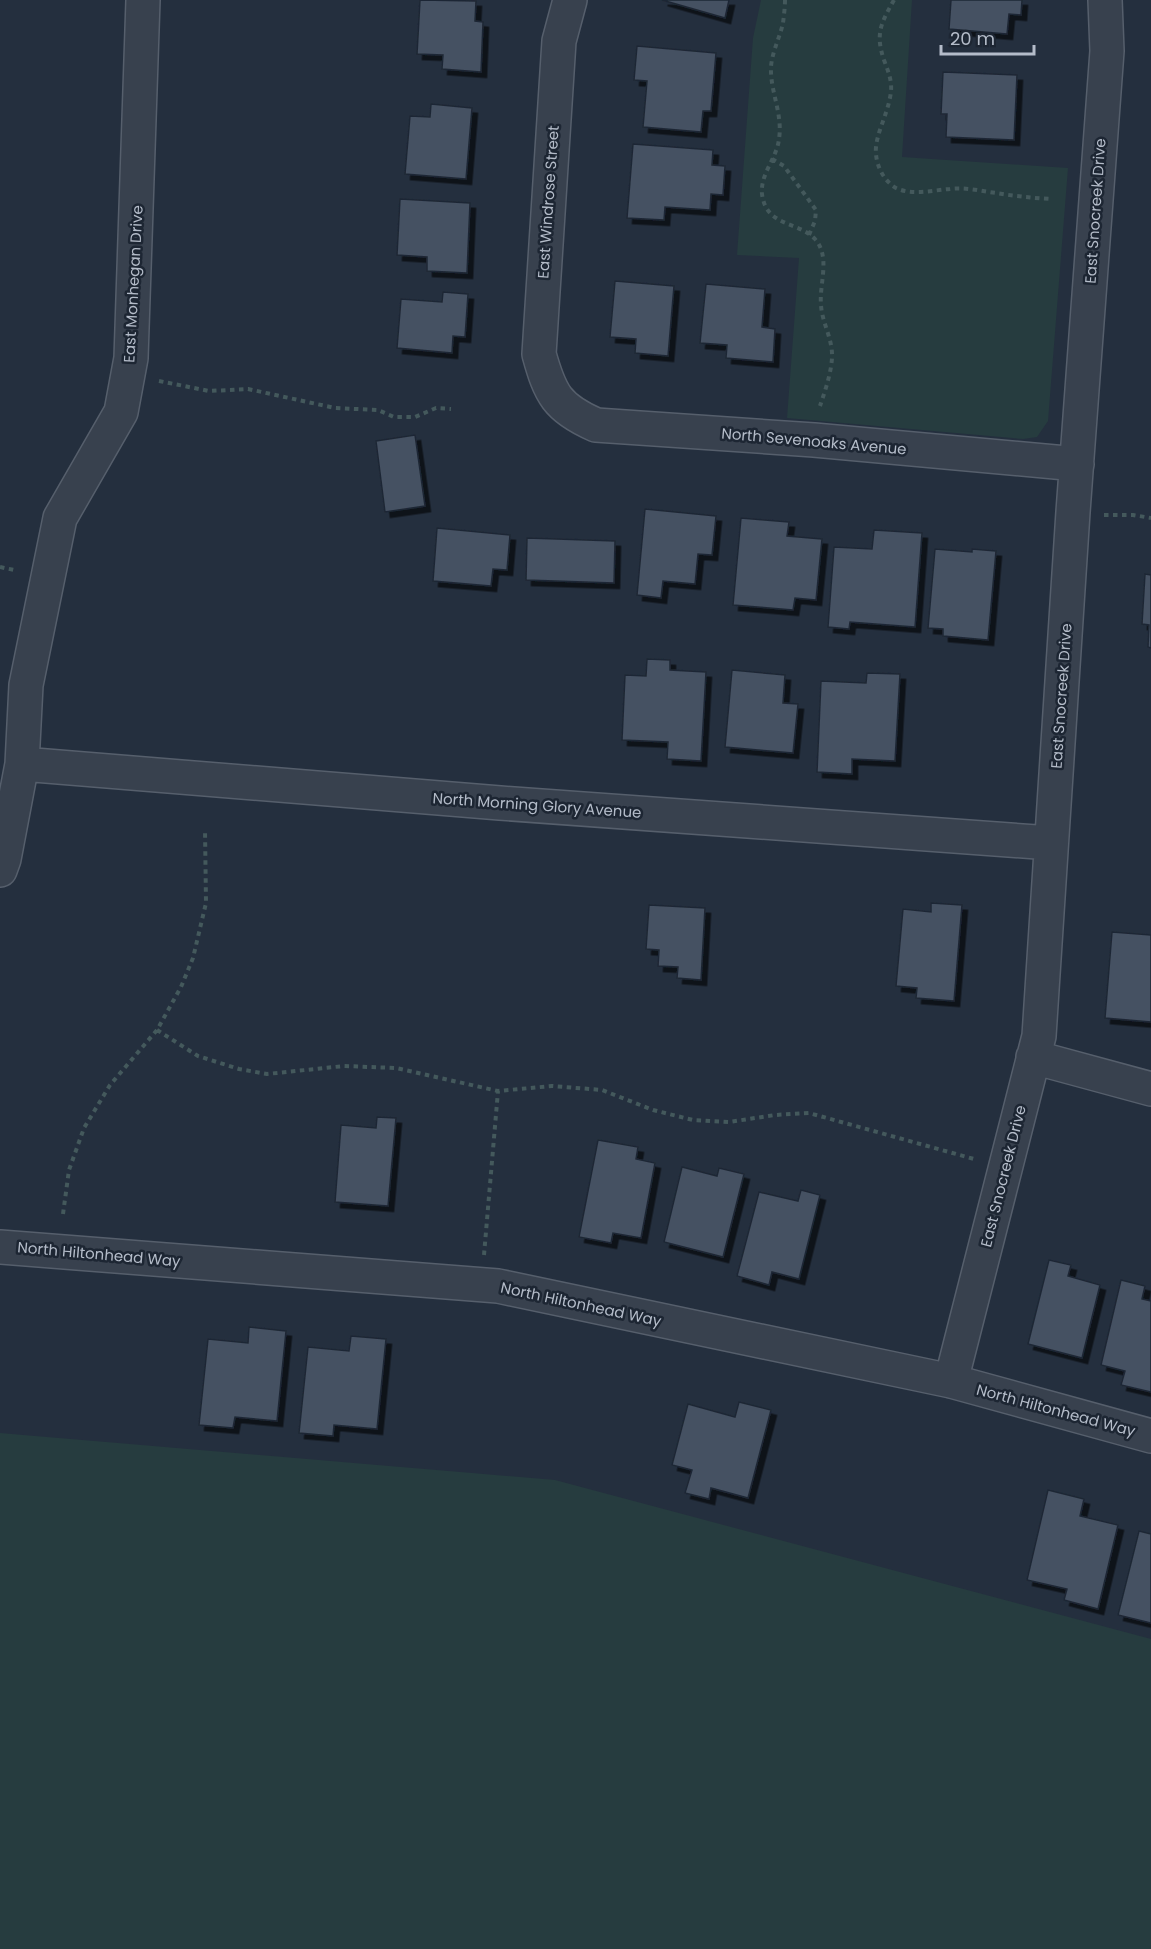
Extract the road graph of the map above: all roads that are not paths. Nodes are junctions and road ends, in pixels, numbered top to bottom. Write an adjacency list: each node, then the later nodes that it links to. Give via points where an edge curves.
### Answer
1 (143, 0): 6 (street, East Monhegan Drive, via 131,358 121,412 60,518 26,685)
2 (570, 0): 4 (street, East Windrose Street, via 559,41 538,354)
3 (1105, 0): 5 (street, East Snocreek Drive, via 1107,51)
4 (557, 401): 5 (street, North Sevenoaks Avenue, via 596,425)
5 (1077, 464): 7 (street, East Snocreek Drive)
6 (22, 764): 7 (street, North Morning Glory Avenue); 8 (street, East Monhegan Drive)
7 (1051, 843): 9 (street, East Snocreek Drive, via 1039,1036)
8 (0, 870)
9 (1033, 1057): 10 (street); 12 (street, East Snocreek Drive)
10 (1151, 1089)
11 (0, 1247): 12 (street, North Hiltonhead Way, via 498,1286)
12 (951, 1381): 13 (street, North Hiltonhead Way)
13 (1151, 1436)

